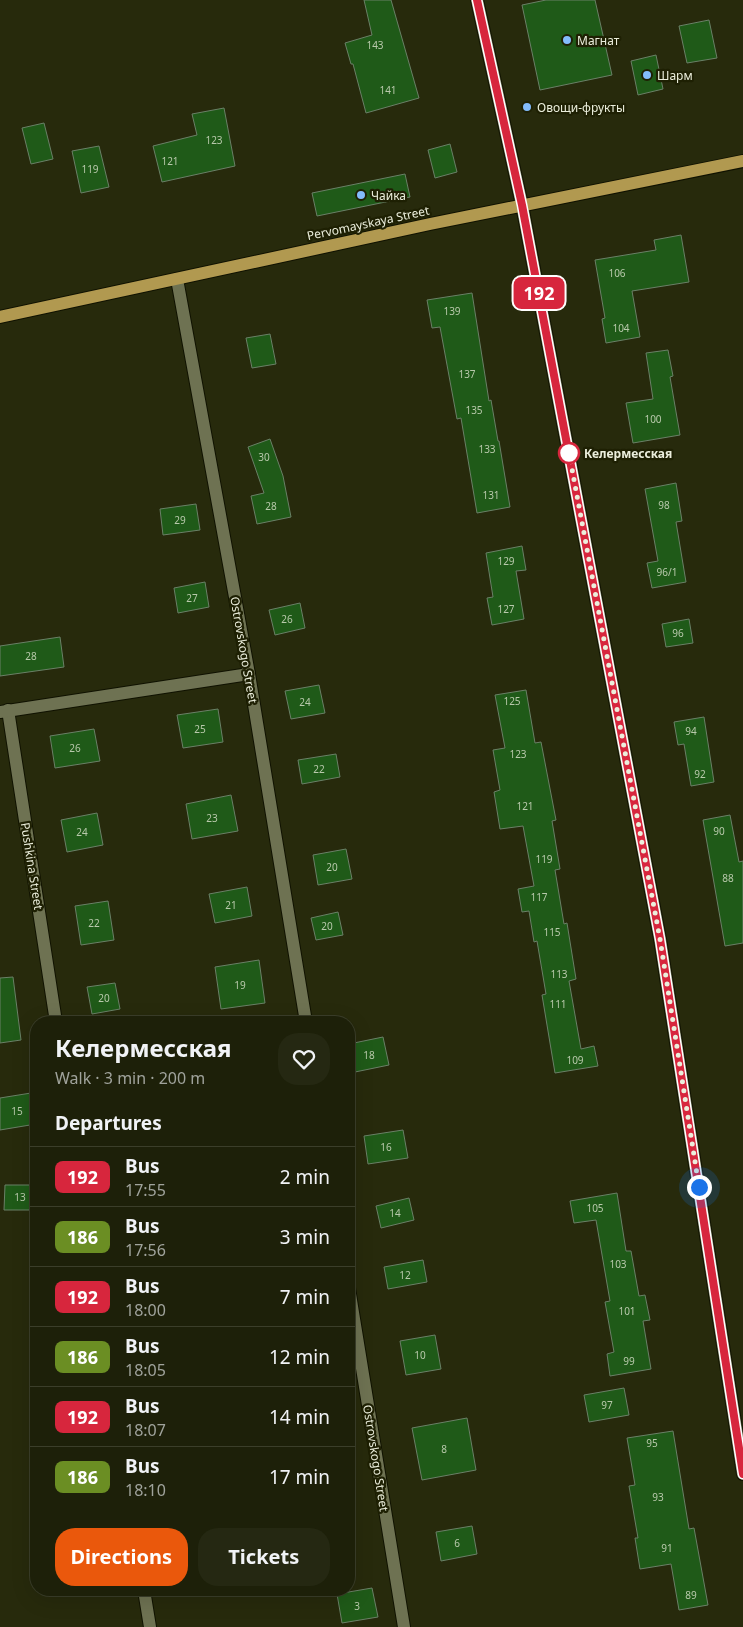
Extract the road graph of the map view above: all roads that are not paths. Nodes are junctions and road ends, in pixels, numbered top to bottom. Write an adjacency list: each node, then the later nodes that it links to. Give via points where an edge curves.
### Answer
1 (477, 0): 3 (street)
2 (743, 160): 3 (main road, Pervomayskaya Street)
3 (522, 205): 4 (main road, Pervomayskaya Street); 11 (street, via 660,939)
4 (177, 279): 5 (main road, Pervomayskaya Street); 6 (street, Ostrovskogo Street)
5 (0, 317)
6 (249, 674): 7 (street, Pushkina Street); 9 (street, Ostrovskogo Street)
7 (4, 711): 8 (street, Pushkina Street)
8 (55, 1016)
9 (305, 1016)
10 (355, 1325): 14 (street, Ostrovskogo Street)
11 (743, 1474)
12 (145, 1596): 13 (street)
13 (150, 1627)
14 (404, 1627)

